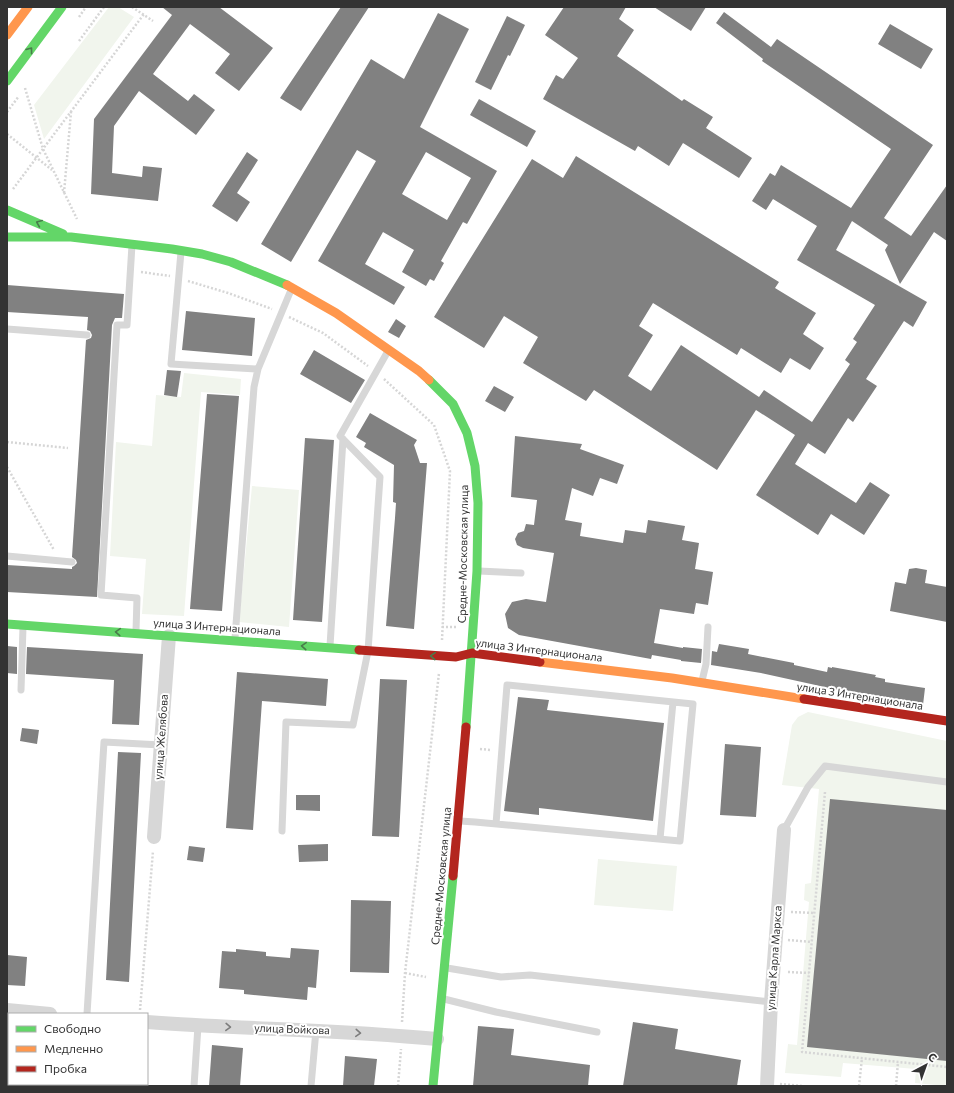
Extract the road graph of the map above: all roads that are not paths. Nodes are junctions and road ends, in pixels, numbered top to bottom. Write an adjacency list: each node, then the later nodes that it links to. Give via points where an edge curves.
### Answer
1 (28, 7): 3 (street)
2 (62, 7): 4 (street, one-way to 2)
3 (7, 35)
4 (7, 81)
5 (7, 210): 7 (street, Средне-Московская улица, one-way to 5)
6 (7, 237): 7 (street, Средне-Московская улица)
7 (71, 237): 8 (street, Средне-Московская улица)
8 (132, 244): 9 (street, Средне-Московская улица); 23 (lane, via 127,325 118,325 115,337 101,594 138,598)
9 (181, 250): 10 (street, Средне-Московская улица, via 231,262); 14 (lane, via 171,364)
10 (292, 288): 13 (street, Средне-Московская улица, via 336,313); 14 (lane)
11 (7, 329): 12 (lane)
12 (87, 335)
13 (388, 350): 15 (lane, via 340,436); 18 (street, Средне-Московская улица, via 419,370 453,404 467,433 476,473)
14 (258, 369): 25 (lane, via 254,387)
15 (343, 439): 26 (lane); 27 (lane, via 380,477)
16 (7, 556): 17 (lane)
17 (72, 562)
18 (477, 571): 19 (lane); 28 (street, Средне-Московская улица)
19 (521, 573)
20 (7, 624): 21 (street, улица 3 Интернационала)
21 (23, 625): 23 (street, улица 3 Интернационала, one-way to 21); 30 (lane)
22 (708, 627): 29 (lane)
23 (136, 633): 24 (street, улица 3 Интернационала)
24 (169, 636): 25 (street, улица 3 Интернационала); 33 (street, улица Желябова)
25 (235, 641): 26 (street, улица 3 Интернационала, one-way to 25)
26 (330, 648): 27 (street, улица 3 Интернационала)
27 (368, 651): 28 (street, улица 3 Интернационала, one-way to 27, via 456,657); 38 (lane, via 353,725 286,722)
28 (472, 653): 29 (street, улица 3 Интернационала, via 673,675); 35 (street, Средне-Московская улица)
29 (702, 684): 32 (street, улица 3 Интернационала)
30 (21, 690)
31 (673, 702): 36 (lane, via 507,685); 40 (lane); 40 (lane, via 693,704 680,841)
32 (947, 722)
33 (161, 745): 39 (street, улица Желябова); 46 (lane, via 104,742)
34 (947, 782): 37 (lane, via 825,766 808,787)
35 (458, 821): 36 (lane); 41 (street, Средне-Московская улица)
36 (496, 824): 40 (lane)
37 (784, 830): 43 (street, улица Карла Маркса)
38 (282, 831)
39 (154, 837)
40 (660, 839)
41 (445, 968): 42 (street, Средне-Московская улица); 43 (lane, via 500,977 530,975)
42 (442, 998): 50 (lane, via 496,1012); 51 (street, Средне-Московская улица)
43 (771, 1002): 52 (street, улица Карла Маркса)
44 (7, 1010): 45 (street)
45 (39, 1013)
46 (87, 1013)
47 (148, 1022): 48 (street, улица Войкова)
48 (198, 1026): 49 (street, улица Войкова, one-way to 49); 53 (lane)
49 (316, 1030): 51 (street, улица Войкова, one-way to 51); 54 (lane)
50 (597, 1032)
51 (437, 1039): 55 (street, Средне-Московская улица)
52 (768, 1084)
53 (194, 1086)
54 (312, 1086)
55 (433, 1086)

